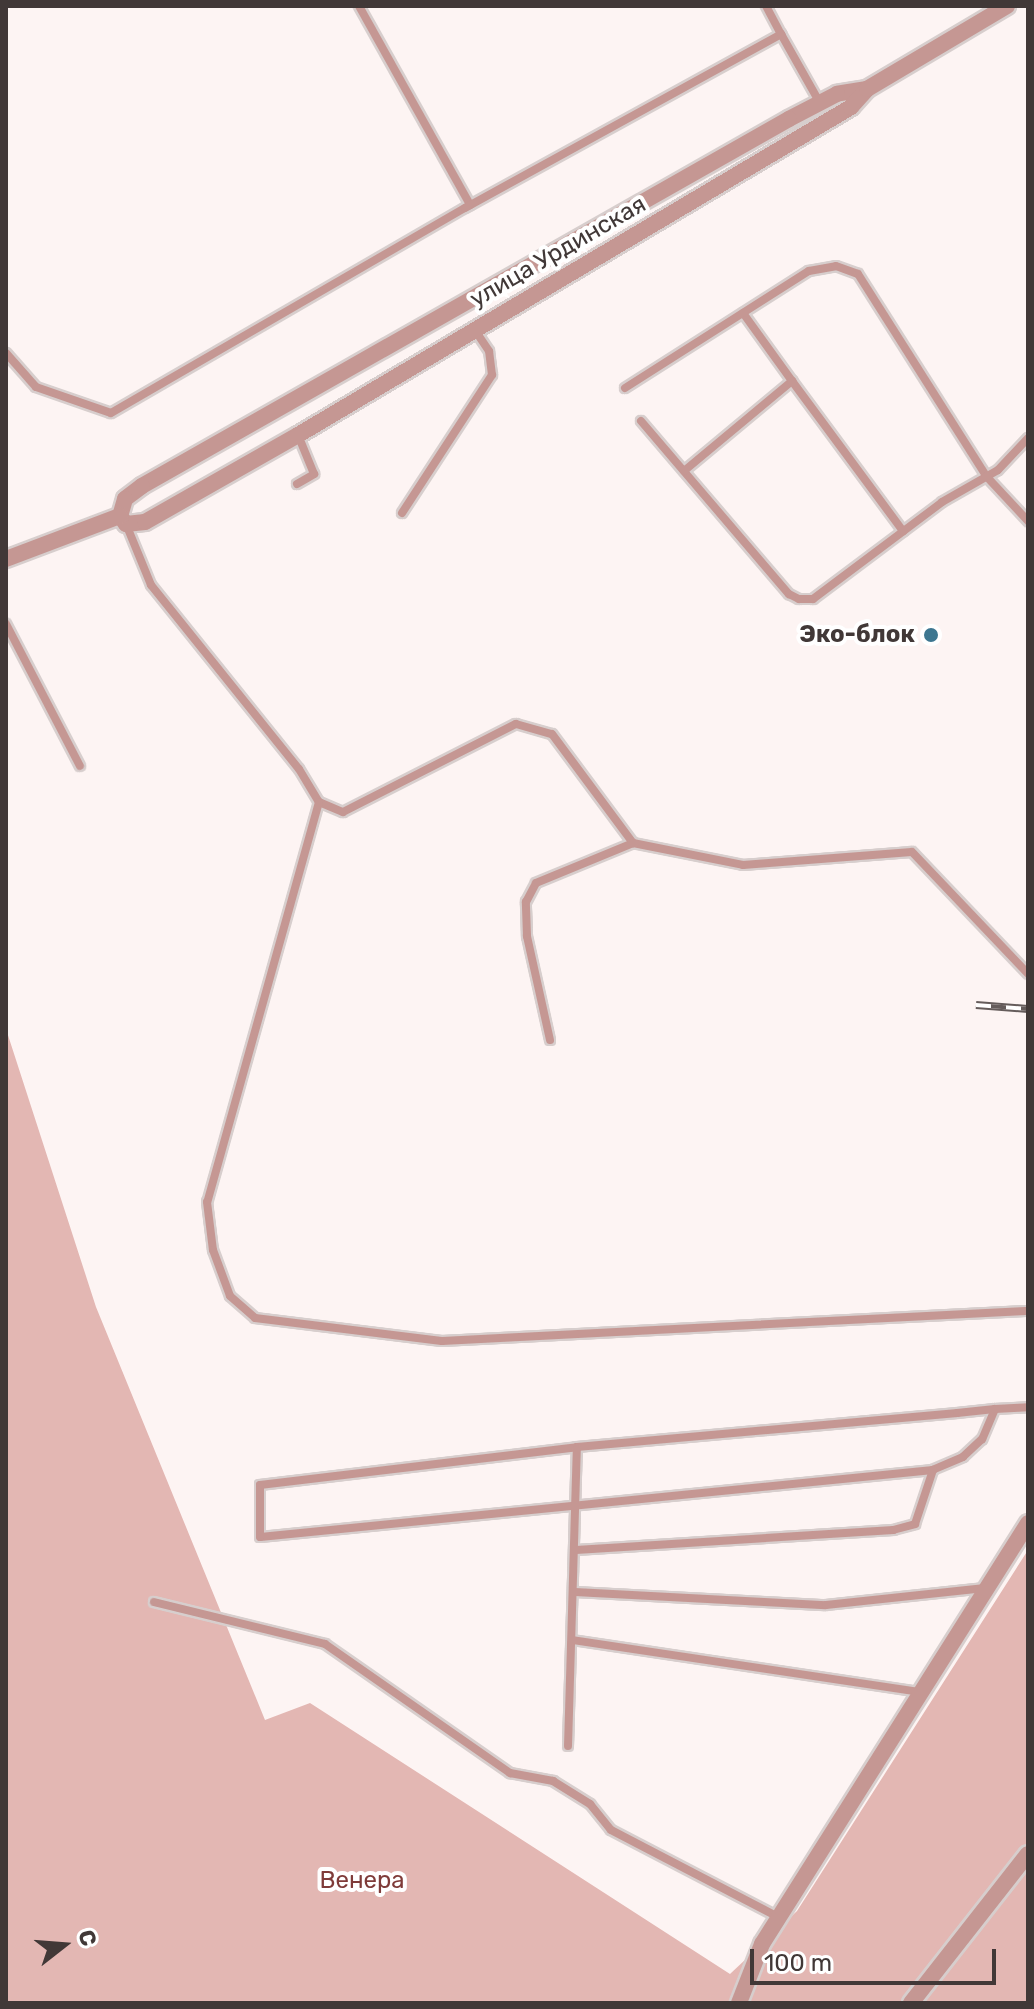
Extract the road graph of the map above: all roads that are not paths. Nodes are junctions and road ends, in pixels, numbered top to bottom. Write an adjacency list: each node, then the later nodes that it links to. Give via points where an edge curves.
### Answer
1 (359, 6): 8 (lane)
2 (766, 6): 4 (lane)
3 (1007, 6): 5 (street, улица Урдинская)
4 (781, 34): 6 (lane); 8 (lane)
5 (867, 89): 6 (street); 7 (street, улица Урдинская)
6 (820, 104): 7 (lane); 21 (street, via 142,486 125,499)
7 (831, 119): 10 (street, улица Урдинская)
8 (470, 205): 11 (lane, via 111,413 36,387)
9 (743, 313): 12 (lane); 13 (lane); 18 (lane, via 809,271 836,266 858,274)
10 (475, 329): 15 (street, улица Урдинская); 20 (lane, via 489,351 492,375)
11 (6, 353)
12 (792, 381): 17 (lane); 23 (lane)
13 (625, 388)
14 (641, 421): 17 (lane)
15 (298, 435): 19 (lane, via 314,474); 21 (street, улица Урдинская, via 145,522)
16 (1028, 438): 18 (lane)
17 (684, 471): 23 (lane, via 789,594 799,599 813,599)
18 (986, 476): 22 (lane); 23 (lane)
19 (297, 484)
20 (402, 513)
21 (123, 520): 24 (street, улица Урдинская); 27 (lane, via 151,585 299,769)
22 (1028, 521)
23 (903, 531)
24 (6, 559)
25 (6, 624): 26 (lane)
26 (80, 766)
27 (319, 802): 28 (lane, via 343,812 516,724 552,734); 31 (lane, via 207,1202 213,1250 230,1296 255,1318 442,1341)
28 (633, 843): 29 (lane, via 743,865 912,852); 30 (lane, via 536,883 526,902 527,936)
29 (1028, 974)
30 (550, 1040)
31 (1025, 1311)
32 (1028, 1407): 33 (lane)
33 (995, 1409): 34 (lane); 35 (lane, via 982,1439 963,1457)
34 (577, 1447): 36 (lane); 36 (lane, via 260,1485 260,1537)
35 (933, 1470): 36 (lane); 38 (lane, via 915,1524 893,1530)
36 (579, 1503): 38 (lane)
37 (1028, 1523): 39 (street)
38 (576, 1550): 40 (lane)
39 (988, 1588): 40 (lane, via 826,1605); 43 (street)
40 (575, 1592): 42 (lane)
41 (154, 1602): 46 (lane, via 325,1644 510,1773 553,1781 590,1804 611,1830)
42 (572, 1640): 43 (lane); 44 (lane)
43 (923, 1692): 46 (street)
44 (568, 1746)
45 (1028, 1854): 48 (street)
46 (779, 1917): 47 (street, via 762,1944)
47 (739, 2003)
48 (911, 2003)

